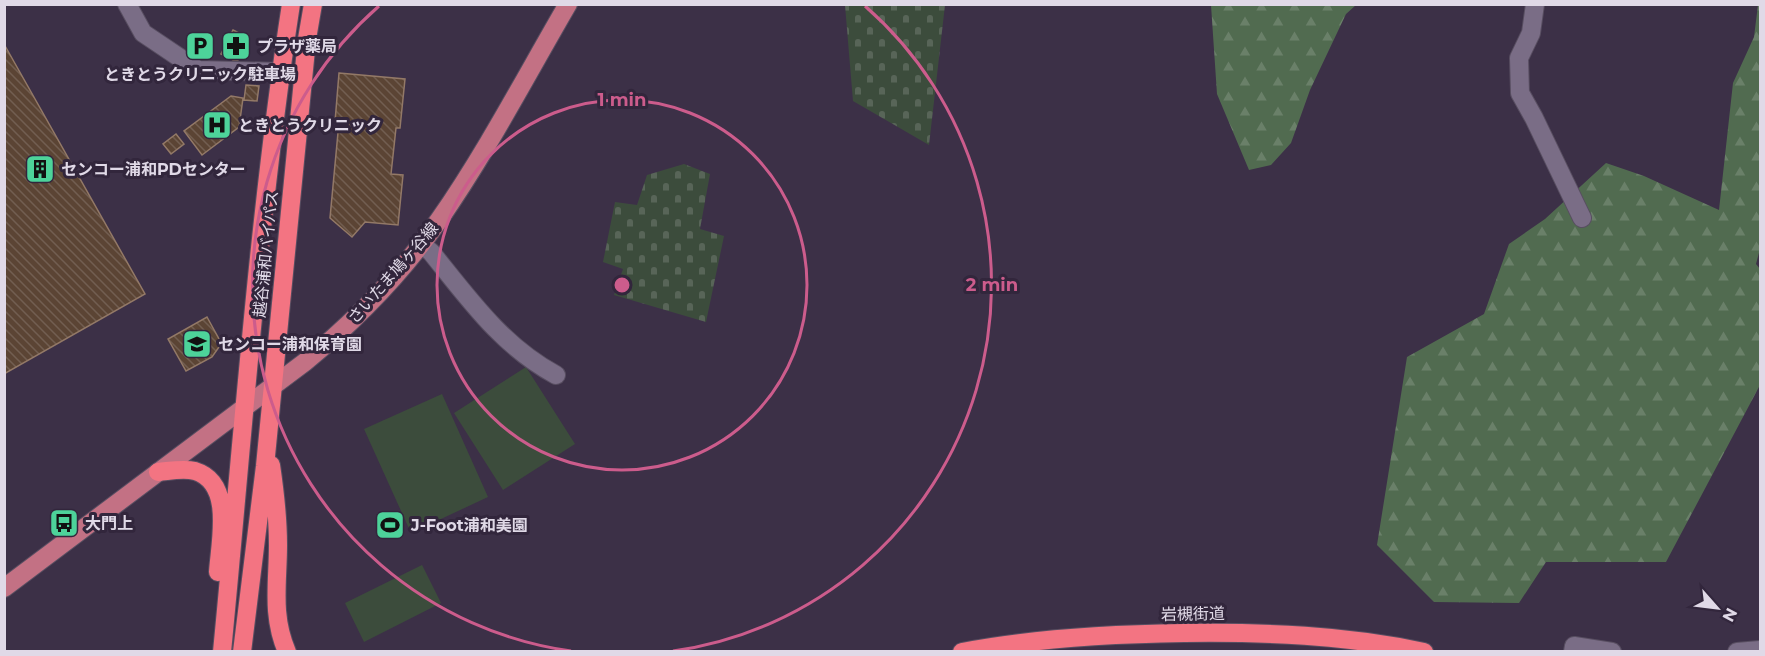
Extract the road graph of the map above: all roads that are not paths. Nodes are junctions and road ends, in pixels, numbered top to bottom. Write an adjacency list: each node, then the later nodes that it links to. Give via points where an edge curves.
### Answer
1 (127, 4): 6 (street, via 143,33 198,70)
2 (291, 4): 6 (highway, 越谷浦和バイパス)
3 (313, 4): 10 (highway, 越谷浦和バイパス)
4 (568, 4): 8 (main road, さいたま鳩ヶ谷線, via 477,160)
5 (1535, 4): 7 (street, via 1531,33 1519,58 1520,93)
6 (281, 72): 11 (highway, 越谷浦和バイパス)
7 (1582, 218)
8 (421, 244): 9 (street, via 481,315 519,352); 10 (main road, さいたま鳩ヶ谷線, via 355,317)
9 (556, 375)
10 (272, 386): 11 (main road, さいたま鳩ヶ谷線); 12 (highway, 越谷浦和バイパス)
11 (246, 406): 13 (main road, さいたま鳩ヶ谷線); 17 (highway, 越谷浦和バイパス)
12 (267, 439): 15 (highway, via 276,504 275,602); 18 (highway, 越谷浦和バイパス)
13 (158, 472): 14 (main road, さいたま鳩ヶ谷線); 17 (highway, via 194,471 217,488 221,501 217,589)
14 (4, 588)
15 (283, 650)
16 (1761, 650): 23 (street)
17 (220, 651)
18 (242, 651)
19 (962, 651): 20 (highway, 岩槻街道, via 1068,637 1144,633 1319,637)
20 (1425, 651)
21 (1573, 651): 22 (street, via 1574,645)
22 (1612, 651)
23 (1737, 651)

